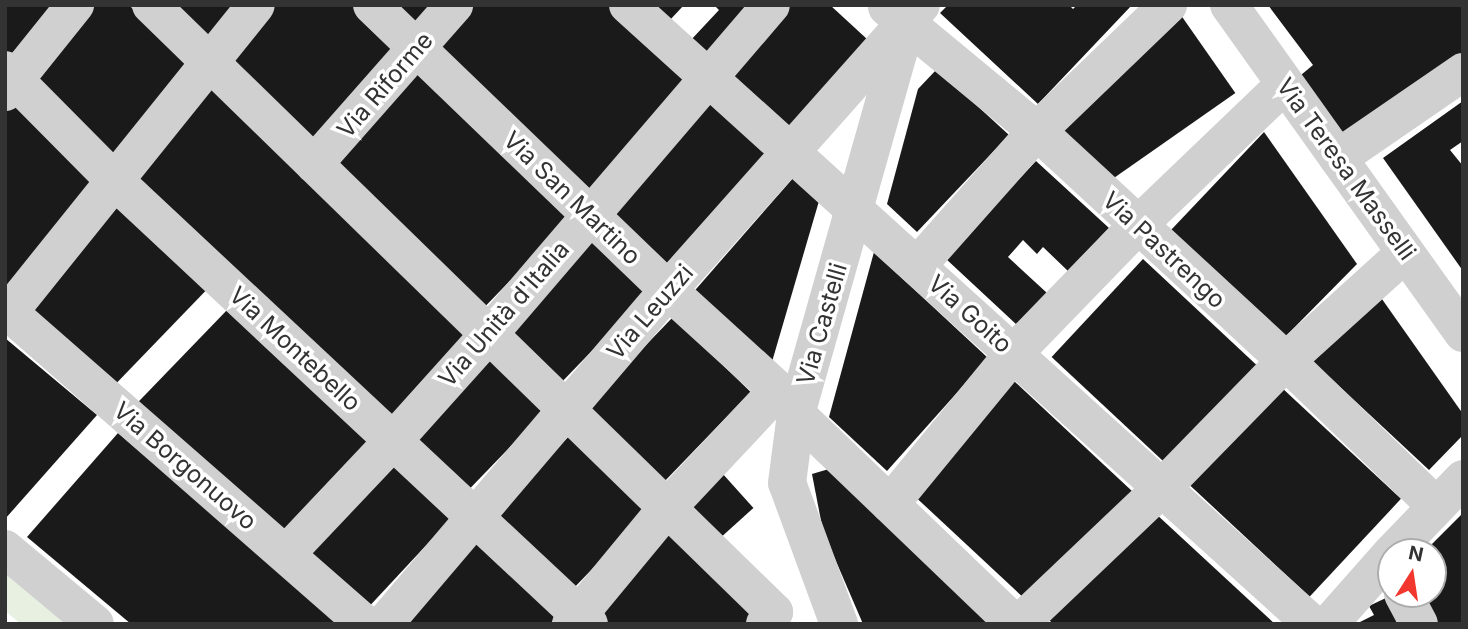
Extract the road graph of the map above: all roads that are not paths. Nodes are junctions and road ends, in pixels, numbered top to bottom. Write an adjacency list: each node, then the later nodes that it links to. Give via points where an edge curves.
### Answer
1 (75, 5): 14 (street)
2 (151, 5): 12 (street)
3 (256, 5): 12 (street)
4 (372, 5): 11 (street, Via San Martino)
5 (454, 5): 11 (street, Via Riforme)
6 (628, 5): 15 (street, Via Goito)
7 (771, 5): 15 (street, Via Unità d'Italia)
8 (1168, 5): 17 (street)
9 (1229, 5): 16 (street, Via Teresa Masselli)
10 (904, 11): 17 (street, Via Pastrengo); 18 (street, Via Leuzzi); 22 (street, Via Castelli)
11 (417, 49): 20 (street, Via Riforme); 23 (street, Via San Martino)
12 (209, 62): 20 (street); 21 (street)
13 (1463, 72): 19 (street)
14 (9, 80): 21 (street, Via Montebello)
15 (708, 80): 18 (street, Via Goito); 23 (street, Via Unità d'Italia)
16 (1285, 84): 19 (street, Via Teresa Masselli); 24 (street)
17 (1037, 131): 24 (street, Via Pastrengo); 26 (street)
18 (791, 151): 22 (street, Via Goito); 27 (street, Via Leuzzi)
19 (1338, 158): 25 (street, Via Teresa Masselli)
20 (314, 164): 30 (street)
21 (114, 180): 28 (street); 35 (street, Via Montebello)
22 (855, 210): 26 (street, Via Goito); 33 (street, Via Castelli)
23 (589, 214): 27 (street, Via San Martino); 30 (street, Via Unità d'Italia)
24 (1138, 226): 31 (street); 32 (street, Via Pastrengo)
25 (1405, 253): 29 (street, Via Teresa Masselli); 32 (street)
26 (918, 266): 31 (street, Via Goito)
27 (668, 290): 33 (street, Via San Martino); 34 (street, Via Leuzzi)
28 (7, 313): 44 (street, Via Borgonuovo)
29 (1463, 333)
30 (489, 334): 34 (street); 35 (street, Via Unità d'Italia)
31 (1014, 353): 37 (street, Via Goito); 38 (street)
32 (1286, 361): 37 (street); 39 (street, Via Pastrengo)
33 (787, 402): 38 (street, Via San Martino); 40 (street); 52 (street, Via Castelli, via 787,483)
34 (566, 409): 40 (street); 41 (street, Via Leuzzi)
35 (393, 441): 41 (street, Via Montebello); 44 (street, Via Unità d'Italia)
36 (1463, 479): 39 (street)
37 (1162, 488): 53 (street); 54 (street, Via Goito)
38 (890, 504): 53 (street, Via San Martino)
39 (1435, 505): 42 (street)
40 (667, 508): 47 (street); 48 (street)
41 (475, 518): 48 (street, Via Montebello); 51 (street, Via Leuzzi)
42 (1408, 538)
43 (5, 549): 49 (street)
44 (286, 554): 50 (street, Via Borgonuovo)
45 (1377, 574): 55 (street)
46 (1410, 608): 56 (street)
47 (769, 618)
48 (580, 621)
49 (94, 624)
50 (365, 624)
51 (384, 624)
52 (839, 624)
53 (1017, 624)
54 (1312, 624)
55 (1329, 624)
56 (1419, 624)

